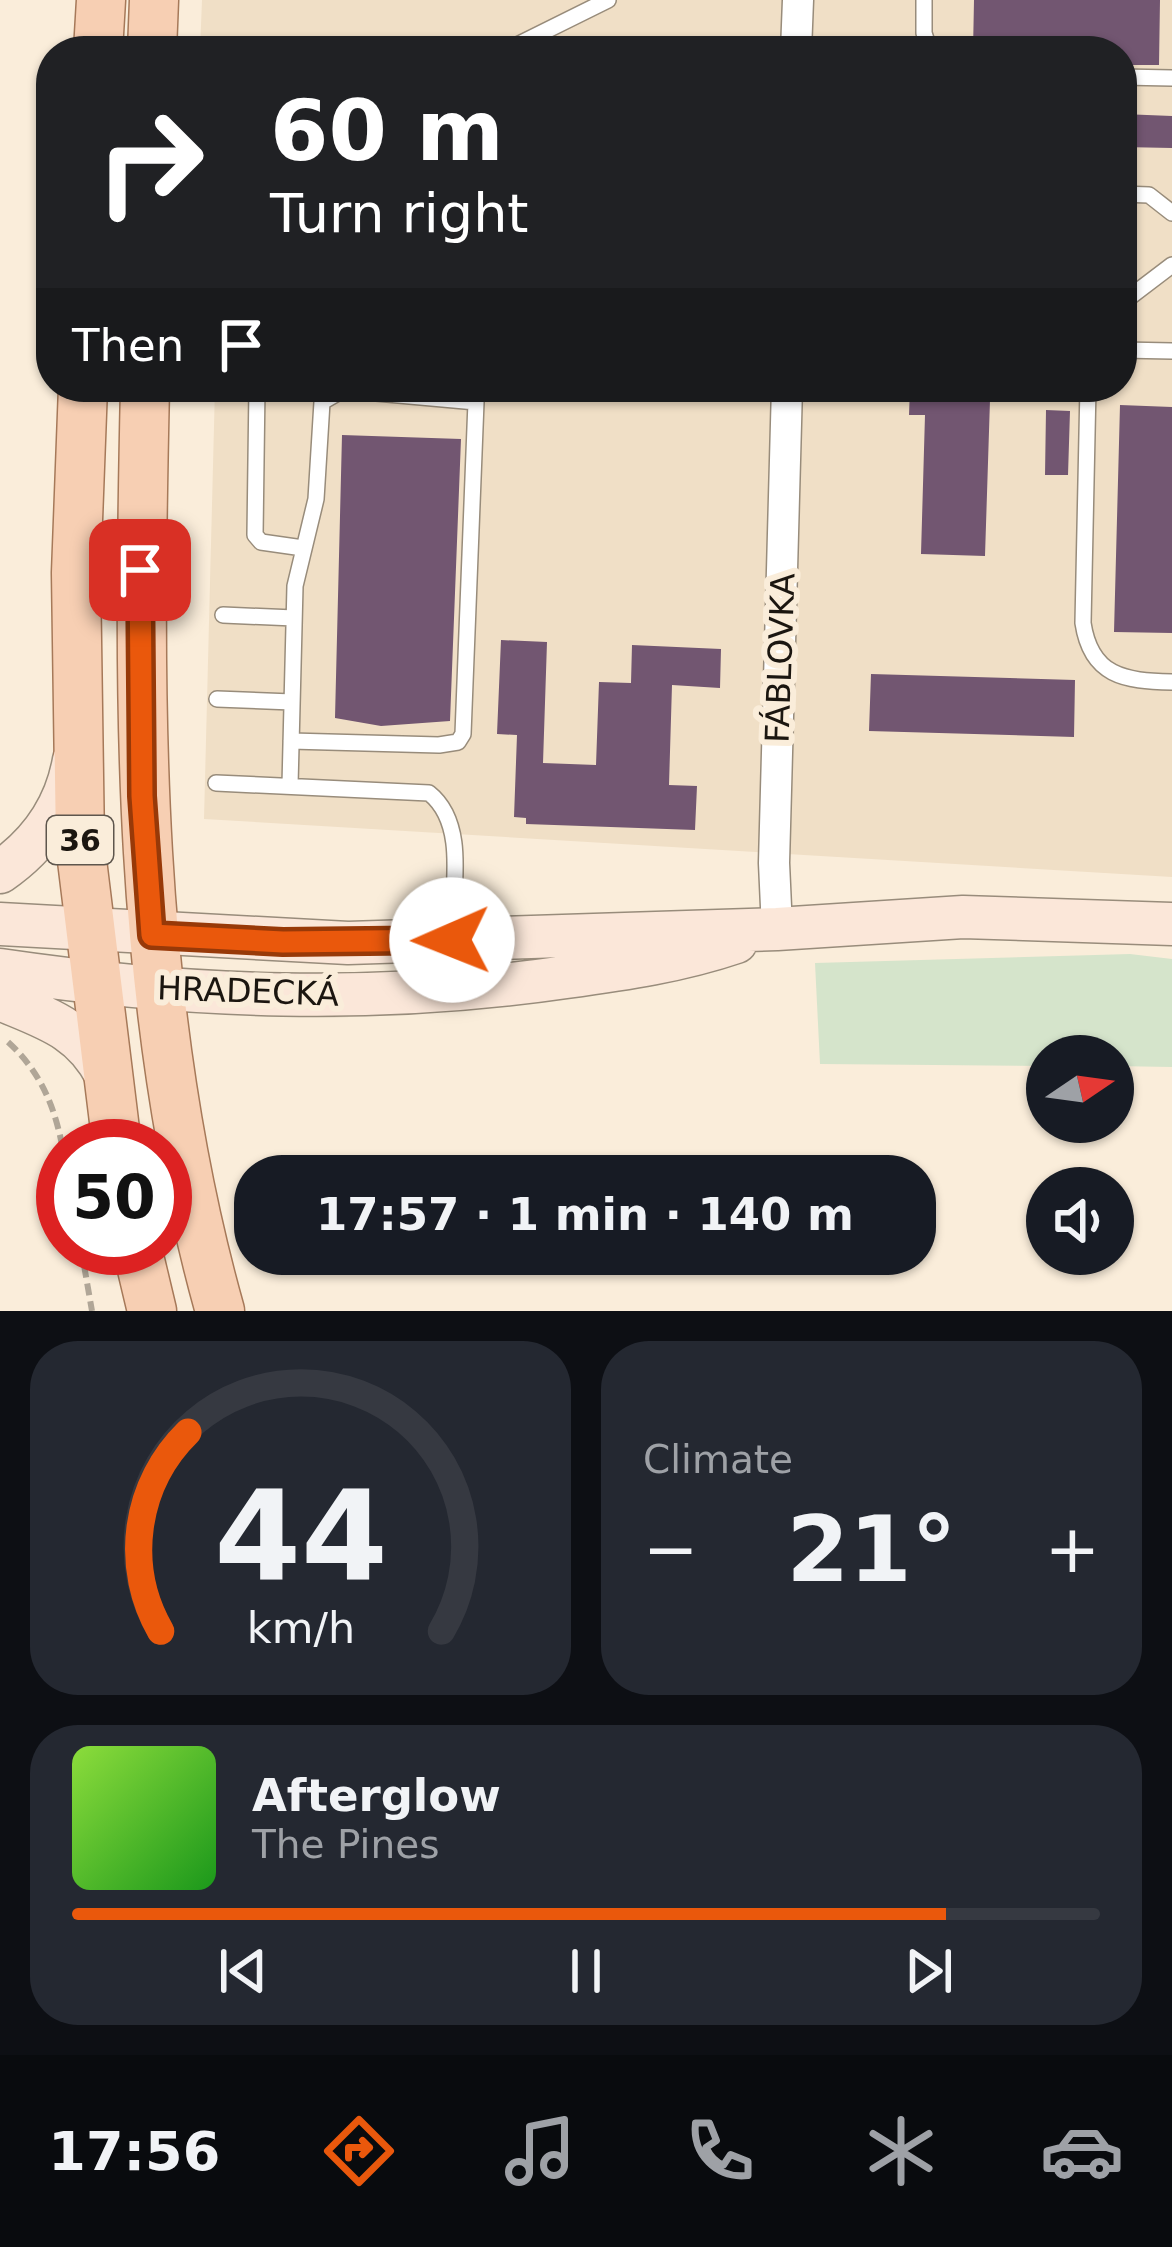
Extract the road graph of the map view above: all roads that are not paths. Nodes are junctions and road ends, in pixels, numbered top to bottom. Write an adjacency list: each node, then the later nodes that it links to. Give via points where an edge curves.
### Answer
1 (101, 0): 6 (main road)
2 (154, 0): 7 (main road)
3 (608, 0): 8 (lane)
4 (798, 0): 9 (street)
5 (924, 0): 10 (lane)
6 (99, 36)
7 (153, 36)
8 (536, 36)
9 (797, 36)
10 (925, 36)
11 (1137, 77): 12 (lane)
12 (1172, 78)
13 (1137, 195): 14 (lane)
14 (1172, 213)
15 (1172, 265): 16 (lane)
16 (1137, 291)
17 (1137, 350): 18 (lane)
18 (1172, 351)
19 (82, 402): 33 (main road, 36)
20 (145, 402): 41 (main road, 36, via 140,694)
21 (257, 402): 26 (lane, via 255,536)
22 (324, 402): 26 (lane)
23 (476, 402): 32 (lane, via 463,734 439,745)
24 (787, 402): 39 (street, FÁBLOVKA)
25 (1088, 402): 29 (lane, via 1087,648 1118,674)
26 (303, 548): 28 (lane)
27 (223, 615): 28 (lane)
28 (294, 618): 31 (lane)
29 (1172, 682)
30 (217, 699): 31 (lane)
31 (292, 702): 32 (lane)
32 (291, 741): 35 (lane)
33 (76, 747): 36 (main road, via 52,818); 40 (main road, 36)
34 (216, 783): 35 (lane)
35 (290, 785): 42 (lane, via 410,789 439,801 452,825)
36 (0, 872)
37 (1172, 923): 39 (main road, HRADECKÁ, via 963,917)
38 (0, 924): 40 (main road, HRADECKÁ)
39 (777, 928): 42 (main road, HRADECKÁ); 45 (main road, HRADECKÁ, via 680,961 475,991 270,998)
40 (90, 932): 41 (main road, HRADECKÁ); 44 (main road, 36)
41 (152, 935): 42 (main road, HRADECKÁ); 45 (main road, 36)
42 (452, 940)
43 (0, 970): 44 (main road, HRADECKÁ)
44 (95, 982): 45 (main road, HRADECKÁ); 47 (main road, 36)
45 (159, 991): 51 (main road, 36, via 186,1175)
46 (0, 999): 47 (main road, via 61,1022)
47 (106, 1075): 48 (main road, 36)
48 (113, 1119)
49 (143, 1275): 50 (main road)
50 (152, 1311)
51 (220, 1311)

